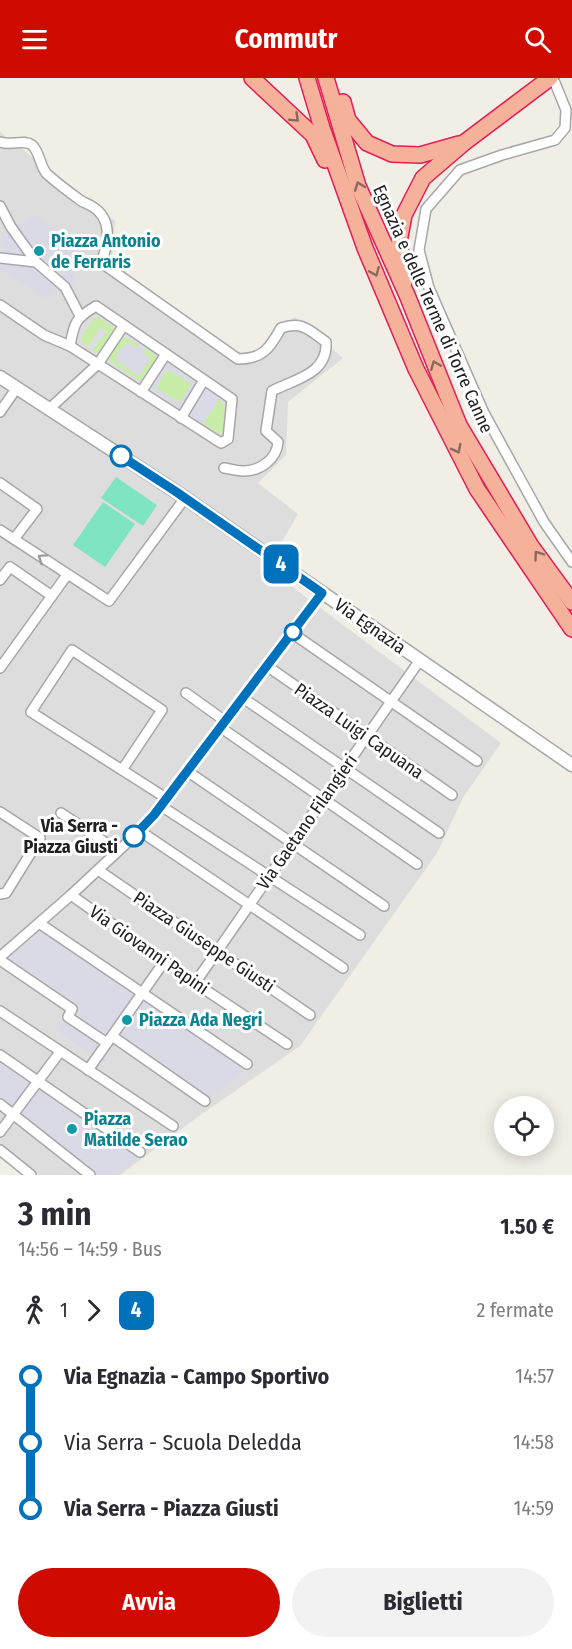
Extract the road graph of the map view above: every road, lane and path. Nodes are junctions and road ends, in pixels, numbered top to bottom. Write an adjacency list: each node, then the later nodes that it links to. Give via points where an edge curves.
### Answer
1 (252, 78): 9 (highway, one-way to 9, via 314,135)
2 (307, 78): 9 (highway, Egnazia e delle Terme di Torre Canne)
3 (326, 78): 12 (highway, Egnazia e delle Terme di Torre Canne, one-way to 3, via 358,186)
4 (336, 78): 7 (highway, via 348,120 367,143 392,154 420,155)
5 (551, 78): 7 (highway); 31 (street, via 566,110 565,128 555,140 460,170 426,209 419,250 429,288 484,413 544,522)
6 (0, 142): 26 (street, via 32,145 44,172 95,208 108,228 103,257 106,266 238,358 248,359 269,350 281,328 293,324 305,326 326,342 327,351 316,371 272,391 266,431 278,442 266,465 245,472)
7 (465, 142): 12 (highway, via 423,178 404,214 399,242)
8 (1, 209): 11 (street)
9 (365, 248): 37 (highway, Egnazia e delle Terme di Torre Canne, one-way to 37, via 416,369 477,489)
10 (0, 258): 11 (street)
11 (36, 262): 14 (street, via 65,287)
12 (407, 295): 36 (highway, Egnazia e delle Terme di Torre Canne, one-way to 12, via 531,546 459,425)
13 (0, 305): 16 (street, via 45,336)
14 (80, 316): 15 (street, via 96,306); 16 (street)
15 (124, 325): 17 (street); 18 (street)
16 (70, 346): 18 (street)
17 (166, 354): 20 (street); 22 (street)
18 (98, 364): 22 (street); 23 (street)
19 (0, 378): 21 (street, Via Egnazia)
20 (204, 380): 25 (street); 25 (street, via 232,399 228,439 221,443)
21 (16, 389): 23 (street, Via Egnazia); 24 (street)
22 (141, 392): 25 (street)
23 (48, 410): 28 (street, Via Egnazia)
24 (0, 412)
25 (181, 418)
26 (224, 468)
27 (0, 483): 30 (street, via 37,509)
28 (185, 498): 32 (street, via 109,601); 34 (street, Via Egnazia)
29 (0, 530): 30 (street)
30 (14, 539): 32 (street, one-way to 30)
31 (572, 562)
32 (68, 576): 35 (street)
33 (0, 580): 35 (street, via 10,567)
34 (322, 593): 38 (street); 39 (street, Via Egnazia)
35 (52, 596): 41 (street)
36 (572, 602)
37 (572, 629)
38 (292, 633): 40 (street); 44 (street)
39 (420, 660): 44 (street, Via Gaetano Filangieri); 48 (street, Via Egnazia)
40 (267, 666): 43 (street); 46 (street, Piazza Luigi Capuana)
41 (0, 668)
42 (186, 693): 45 (street)
43 (243, 698): 45 (street); 49 (street)
44 (391, 701): 46 (street, Via Gaetano Filangieri); 47 (street)
45 (223, 724): 51 (street); 53 (street)
46 (366, 737): 49 (street, Via Gaetano Filangieri); 52 (street, Piazza Luigi Capuana)
47 (477, 761)
48 (572, 765)
49 (344, 768): 53 (street, Via Gaetano Filangieri); 58 (street)
50 (122, 770): 50 (street, via 162,710 72,650 32,712); 54 (street)
51 (187, 771): 54 (street); 59 (street)
52 (452, 795)
53 (323, 799): 59 (street, Via Gaetano Filangieri); 61 (street)
54 (164, 802): 57 (street); 63 (street)
55 (0, 812): 64 (street, via 40,838 6,893)
56 (61, 813): 60 (street)
57 (140, 831): 60 (street); 66 (street)
58 (439, 833)
59 (292, 843): 63 (street, Via Gaetano Filangieri); 67 (street)
60 (118, 851): 62 (street)
61 (417, 864)
62 (98, 870): 65 (street); 70 (street, Piazza Giuseppe Giusti)
63 (269, 876): 66 (street, Via Gaetano Filangieri); 69 (street)
64 (0, 894)
65 (70, 895): 68 (street); 72 (street, Via Giovanni Papini)
66 (250, 904): 70 (street, Via Gaetano Filangieri); 73 (street)
67 (384, 906)
68 (39, 923): 71 (street); 75 (street)
69 (360, 935)
70 (217, 951): 74 (street, Via Gaetano Filangieri); 77 (street, Piazza Giuseppe Giusti)
71 (1, 956): 78 (street, via 72,1009 68,1017)
72 (164, 962): 74 (street, Via Giovanni Papini); 75 (street)
73 (343, 968)
74 (195, 983): 79 (street, Via Giovanni Papini)
75 (142, 994): 78 (street); 82 (street)
76 (0, 1011): 80 (street)
77 (310, 1015)
78 (110, 1040): 83 (street); 85 (street)
79 (287, 1044)
80 (60, 1052): 83 (street); 84 (street)
81 (0, 1055): 84 (street)
82 (247, 1064)
83 (88, 1070): 88 (street)
84 (38, 1081): 87 (street); 91 (street)
85 (205, 1101)
86 (0, 1104): 87 (street)
87 (13, 1115): 89 (street); 93 (street)
88 (173, 1126)
89 (0, 1132)
90 (0, 1150): 92 (street)
91 (140, 1152)
92 (31, 1175)
93 (90, 1175)

